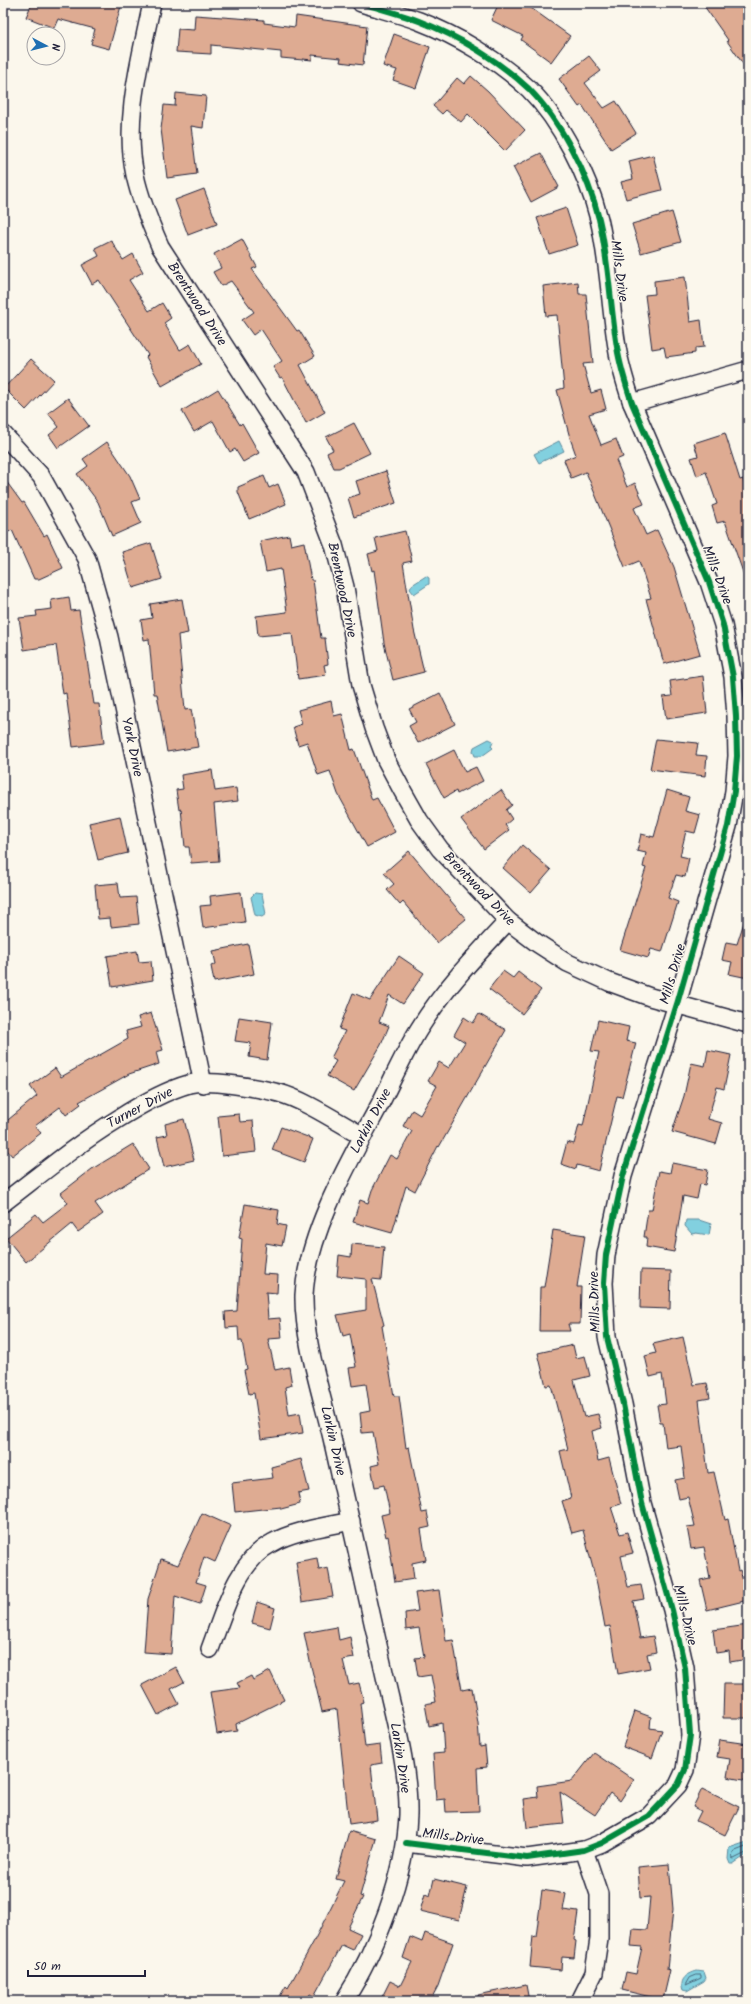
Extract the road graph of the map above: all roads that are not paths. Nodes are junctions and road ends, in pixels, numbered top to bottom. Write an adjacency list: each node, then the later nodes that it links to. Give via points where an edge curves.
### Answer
1 (152, 3): 6 (street, Brentwood Drive, via 133,108 131,143 135,174 146,211 160,246 309,480 334,545 361,685 386,760 419,820 440,849)
2 (361, 3): 4 (street, Mills Drive, via 418,21 473,48 507,71 529,90 548,112 584,174 599,219 617,347)
3 (748, 370): 4 (street)
4 (632, 403): 7 (street, Mills Drive, via 709,582 733,677 736,716 737,756 728,826)
5 (3, 434): 9 (street, York Drive, via 41,476 87,559 109,637)
6 (508, 921): 7 (street, Brentwood Drive, via 568,963 609,982); 10 (street, Larkin Drive, via 468,963 419,1029)
7 (677, 1004): 8 (street, Brentwood Drive); 15 (street, Mills Drive, via 623,1176 606,1255 604,1283 607,1337 642,1503 672,1610 685,1668 690,1735 685,1770 678,1785 649,1816)
8 (748, 1024)
9 (203, 1084): 10 (street, Turner Drive, via 218,1083 280,1093); 11 (street, Turner Drive, via 190,1084 140,1105 80,1142)
10 (363, 1136): 12 (street, Larkin Drive, via 317,1233 304,1296 309,1339)
11 (3, 1203)
12 (351, 1521): 13 (street, via 294,1534 271,1543 255,1555 240,1572); 14 (street, Larkin Drive, via 404,1765 408,1813)
13 (210, 1649)
14 (406, 1843): 15 (street, Mills Drive, via 527,1858); 16 (street, Larkin Drive, via 392,1898 370,1953)
15 (584, 1850): 17 (street, via 599,1894 599,1939 594,1973)
16 (344, 2001)
17 (580, 2001)

